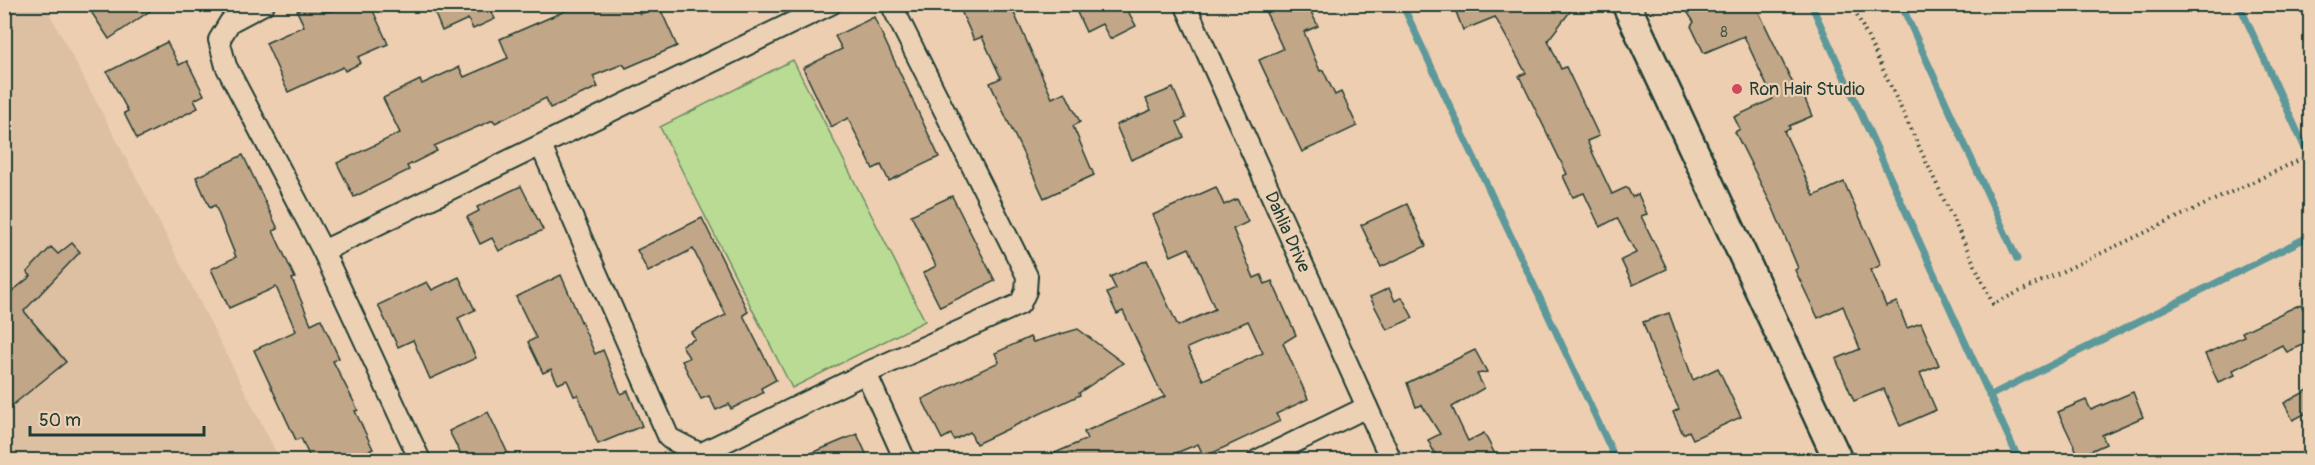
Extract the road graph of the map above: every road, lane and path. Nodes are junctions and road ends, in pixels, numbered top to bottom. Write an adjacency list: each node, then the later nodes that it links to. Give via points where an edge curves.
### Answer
1 (264, 4): 9 (street, via 230,22 219,40 226,66)
2 (831, 4): 7 (street)
3 (891, 4): 10 (street, via 1027,276 1026,291 1020,304)
4 (1185, 4): 11 (street, Dahlia Drive)
5 (1626, 4): 16 (main road)
6 (1852, 4): 8 (path, via 1993,304)
7 (541, 146): 9 (street); 10 (street, via 669,438 700,454)
8 (2310, 156)
9 (323, 251): 12 (street)
10 (866, 373): 13 (street)
11 (1367, 407): 14 (street); 15 (street, Dahlia Drive)
12 (420, 460)
13 (905, 460)
14 (1258, 460)
15 (1391, 460)
16 (1838, 460)

